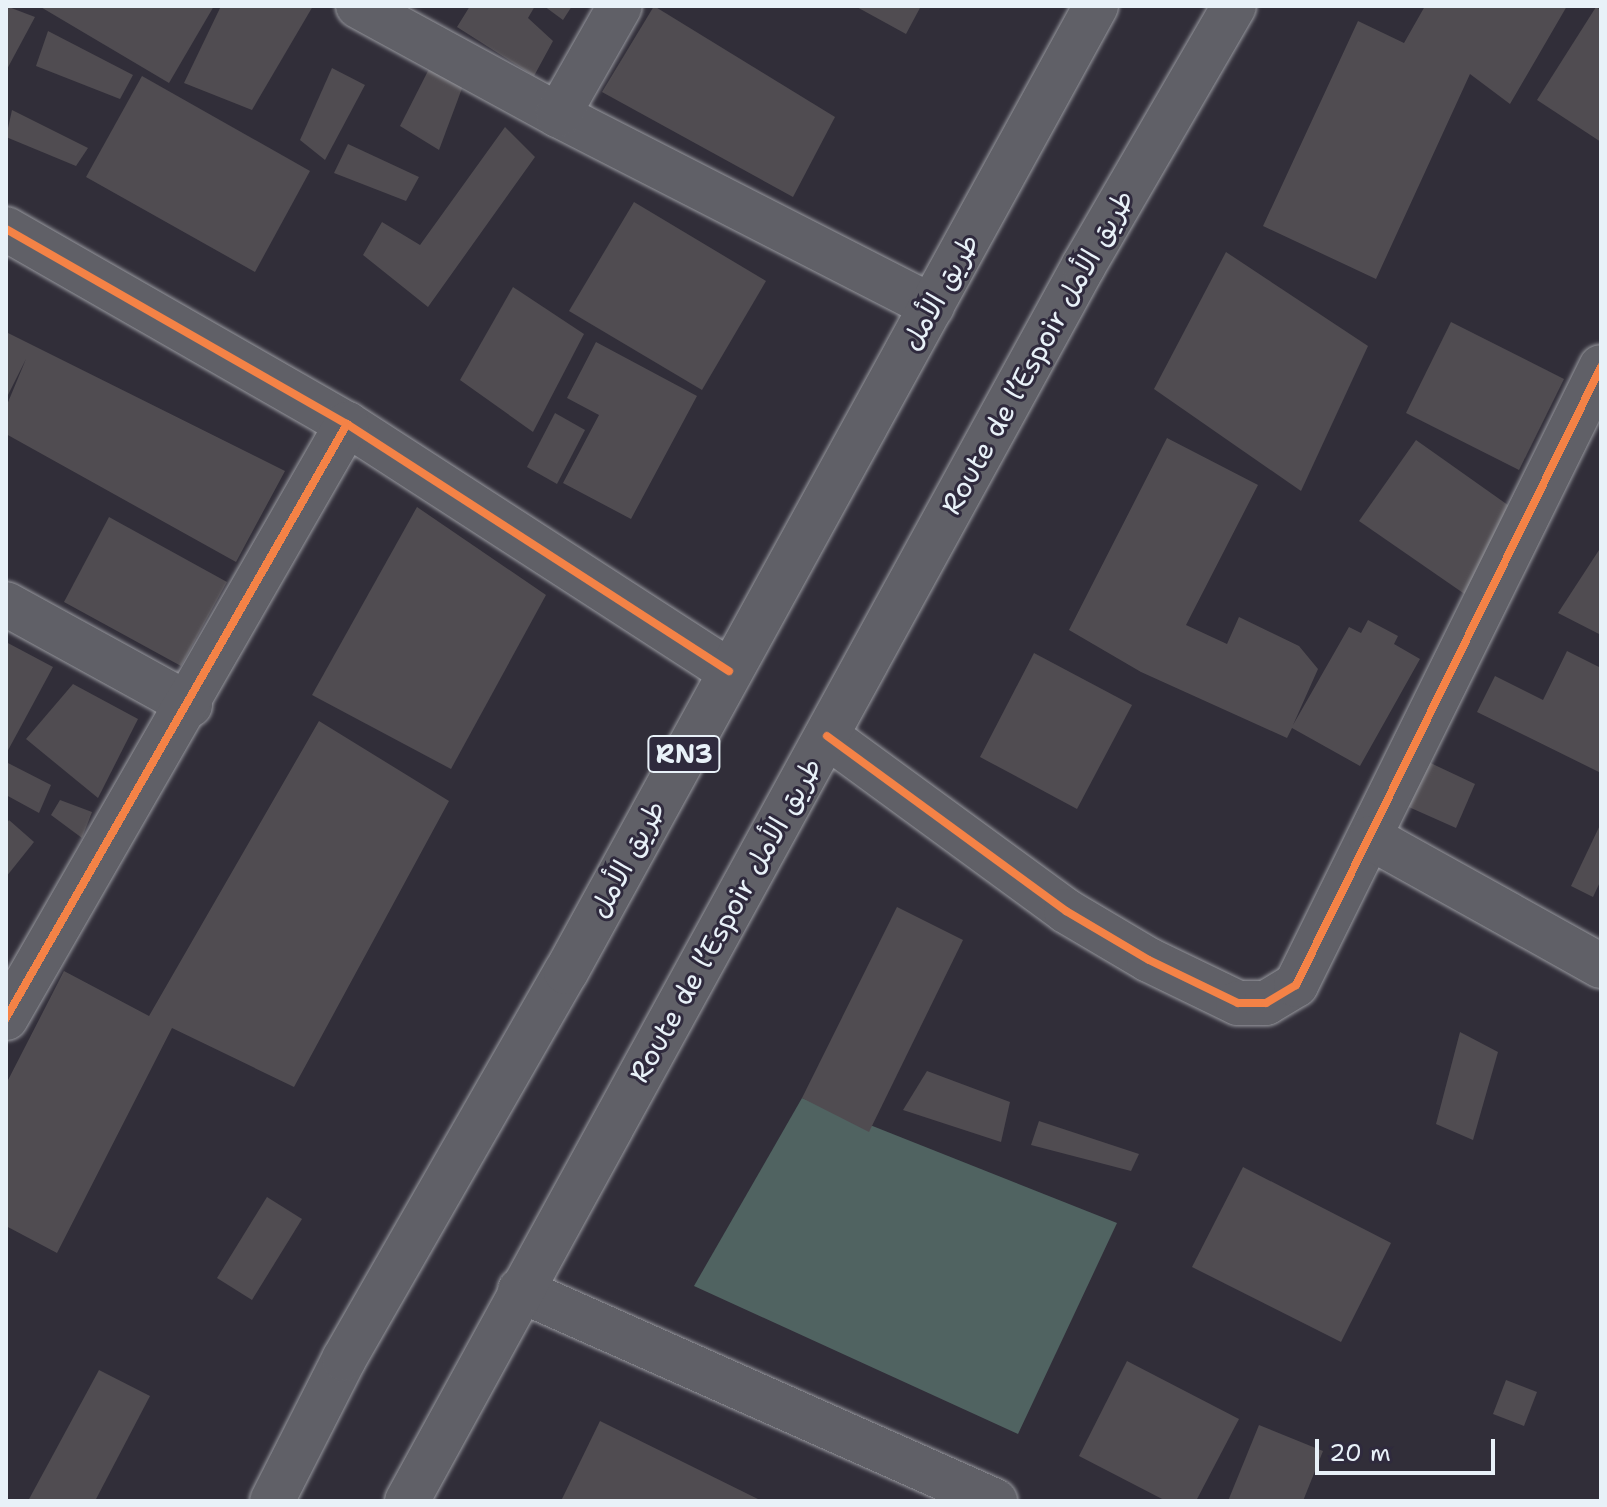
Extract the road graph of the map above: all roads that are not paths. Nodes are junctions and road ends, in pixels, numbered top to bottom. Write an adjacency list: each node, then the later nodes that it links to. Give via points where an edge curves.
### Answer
1 (358, 6): 5 (main road)
2 (620, 6): 5 (main road)
3 (1096, 6): 7 (main road, طريق الأمل / RN3)
4 (1234, 6): 13 (main road, Route de l’Espoir طريق الأمل, via 1084,265)
5 (558, 115): 7 (main road)
6 (6, 229): 9 (main road)
7 (932, 306): 11 (main road, طريق الأمل / RN3)
8 (1601, 367): 14 (main road)
9 (347, 424): 11 (main road); 12 (main road)
10 (6, 604): 12 (main road)
11 (729, 671): 18 (main road, طريق الأمل / RN3, via 566,972 344,1359)
12 (190, 705): 16 (main road)
13 (827, 736): 14 (main road, via 1066,911 1149,960 1238,1003 1266,1003 1296,985); 17 (main road, Route de l’Espoir طريق الأمل)
14 (1371, 838): 15 (main road)
15 (1601, 966)
16 (6, 1018)
17 (520, 1290): 19 (main road, Route de l’Espoir طريق الأمل); 20 (main road)
18 (272, 1501)
19 (407, 1501)
20 (995, 1501)

